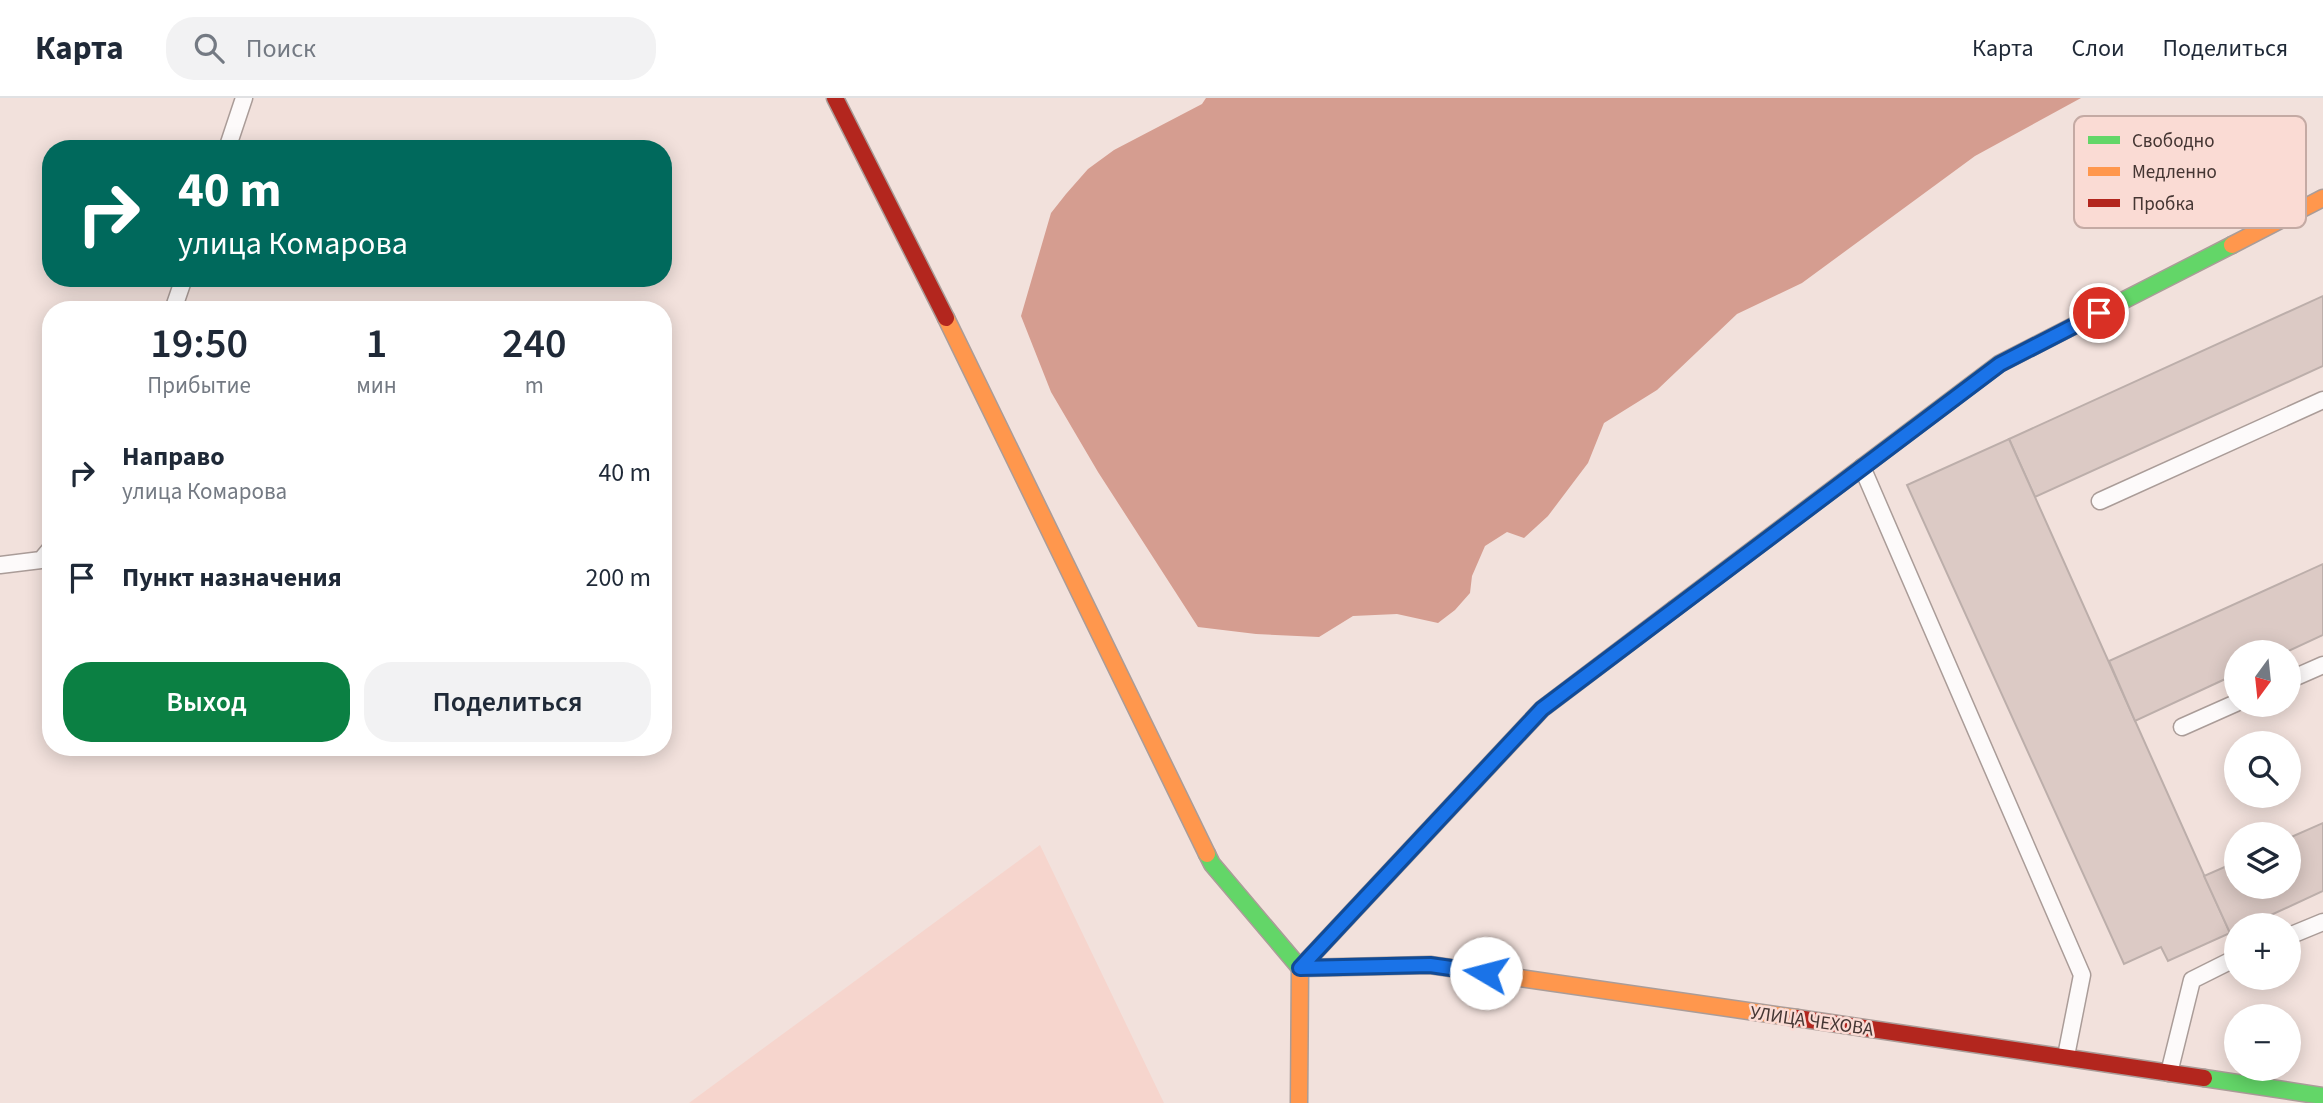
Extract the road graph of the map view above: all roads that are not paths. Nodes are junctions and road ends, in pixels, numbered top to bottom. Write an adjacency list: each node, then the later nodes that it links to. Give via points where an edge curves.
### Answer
1 (244, 98): 3 (lane)
2 (835, 98): 19 (street, via 1212,864)
3 (230, 140)
4 (2323, 198): 5 (street)
5 (2306, 207)
6 (2265, 228): 8 (street, via 2000,364)
7 (2323, 400): 9 (lane)
8 (1862, 467): 19 (street, via 1542,709); 20 (lane, via 2082,975)
9 (2101, 502)
10 (42, 559): 11 (lane)
11 (0, 565)
12 (2323, 665): 13 (lane)
13 (2301, 675)
14 (2224, 708): 15 (lane)
15 (2182, 727)
16 (2323, 922): 17 (lane)
17 (2301, 931)
18 (2224, 964): 21 (lane, via 2192,979)
19 (1300, 968): 20 (street, УЛИЦА ЧЕХОВА, via 1430,965); 24 (street)
20 (2066, 1056): 21 (street, УЛИЦА ЧЕХОВА)
21 (2169, 1073): 23 (street, УЛИЦА ЧЕХОВА)
22 (2323, 1096): 23 (street, УЛИЦА ЧЕХОВА)
23 (2291, 1097)
24 (1299, 1103)

